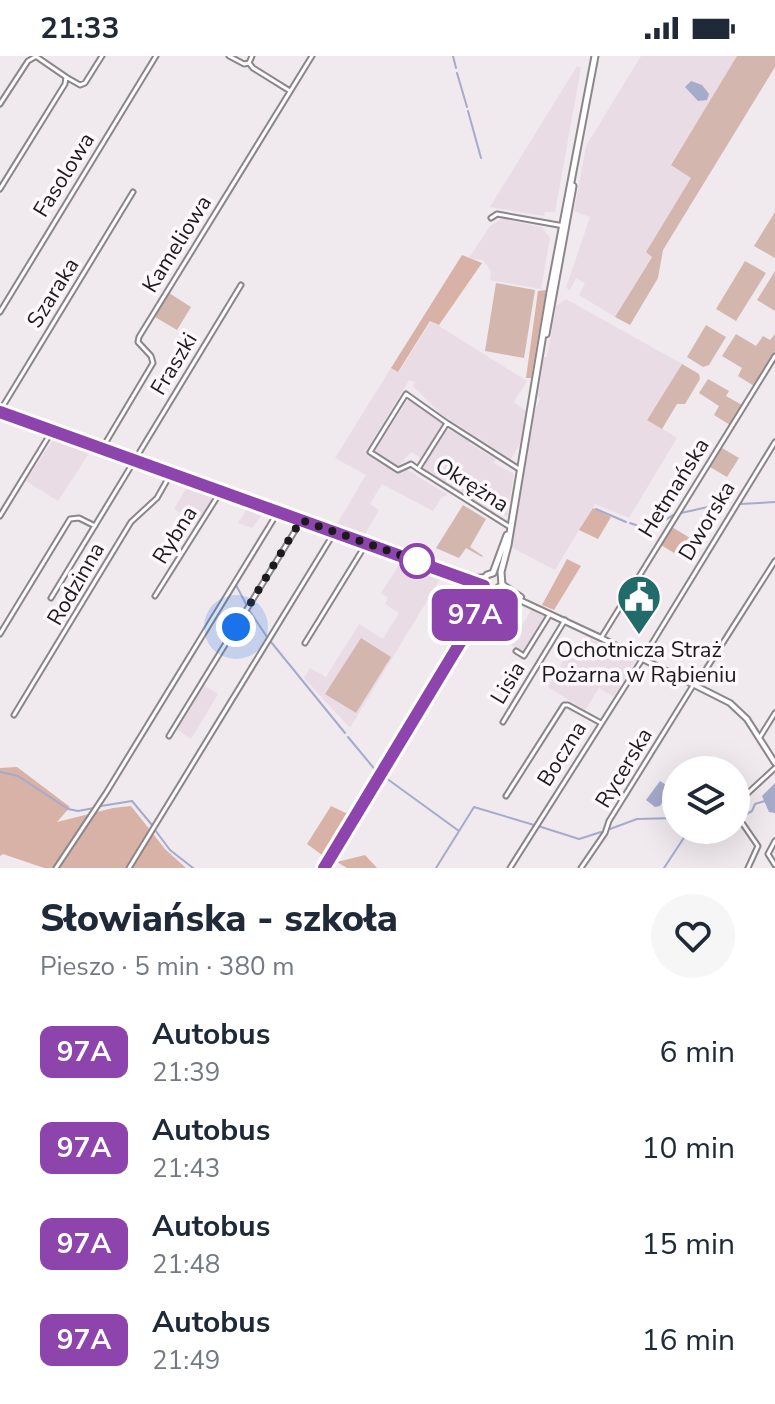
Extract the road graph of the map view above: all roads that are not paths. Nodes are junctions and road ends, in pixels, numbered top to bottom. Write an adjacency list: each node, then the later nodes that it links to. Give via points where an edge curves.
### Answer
1 (37, 56): 9 (street); 11 (street, via 28,61)
2 (102, 56): 9 (street, via 85,83)
3 (156, 56): 17 (street, Fasolowa)
4 (229, 56): 8 (street)
5 (252, 56): 8 (street)
6 (312, 56): 10 (street, Kameliowa)
7 (595, 56): 15 (main road)
8 (249, 63): 10 (street)
9 (66, 77): 12 (street)
10 (290, 91): 23 (street, Kameliowa, via 139,337 153,363)
11 (0, 104)
12 (0, 189)
13 (133, 192): 19 (street, Szaraka)
14 (491, 218): 15 (street, via 497,214)
15 (564, 226): 26 (main road)
16 (241, 285): 24 (street, Fraszki)
17 (0, 312)
18 (775, 356): 49 (street, Hetmańska)
19 (0, 411): 21 (street)
20 (447, 423): 25 (street, Okrężna); 25 (street, Okrężna, via 406,394 370,452 398,470 411,464); 26 (street, Okrężna)
21 (52, 431): 23 (street); 30 (street)
22 (775, 442): 52 (street, Dworska)
23 (102, 449): 24 (street)
24 (135, 461): 27 (street); 32 (street, Fraszki)
25 (418, 469): 33 (street, Okrężna)
26 (520, 469): 33 (main road)
27 (170, 473): 28 (street); 55 (street, Rodzinna, via 157,498 131,522)
28 (221, 491): 29 (street); 43 (street, Rybna)
29 (278, 512): 31 (street); 66 (street)
30 (0, 516)
31 (301, 520): 34 (street); 58 (street)
32 (95, 526): 44 (street, Fraszki); 48 (street, via 70,519)
33 (510, 527): 38 (main road); 40 (main road)
34 (334, 532): 35 (street); 67 (street)
35 (367, 543): 37 (street); 50 (street)
36 (775, 561): 53 (street, Rycerska)
37 (432, 567): 39 (street); 41 (street)
38 (493, 573): 39 (main road); 40 (main road)
39 (485, 577): 41 (main road)
40 (500, 577): 42 (main road)
41 (485, 587): 42 (main road); 47 (main road)
42 (498, 589): 45 (street); 47 (main road)
43 (155, 596)
44 (51, 598)
45 (550, 614): 46 (street); 51 (street, via 524,656)
46 (565, 620): 49 (street); 56 (street, Lisia)
47 (472, 623): 68 (main road)
48 (0, 634)
49 (601, 638): 52 (street)
50 (305, 643)
51 (516, 651)
52 (643, 658): 53 (street); 57 (street, Boczna)
53 (695, 685): 59 (street, via 740,710); 70 (street, Rycerska)
54 (775, 713): 59 (street)
55 (14, 715)
56 (503, 722)
57 (601, 723): 62 (street, via 564,705); 69 (street, Boczna)
58 (169, 736)
59 (760, 739): 60 (street)
60 (775, 766): 61 (street)
61 (750, 790)
62 (506, 796)
63 (750, 834): 71 (street, via 758,846)
64 (775, 841): 65 (street, via 768,854)
65 (775, 865)
66 (56, 868)
67 (129, 868)
68 (324, 868)
69 (510, 868)
70 (581, 868)
71 (748, 868)

